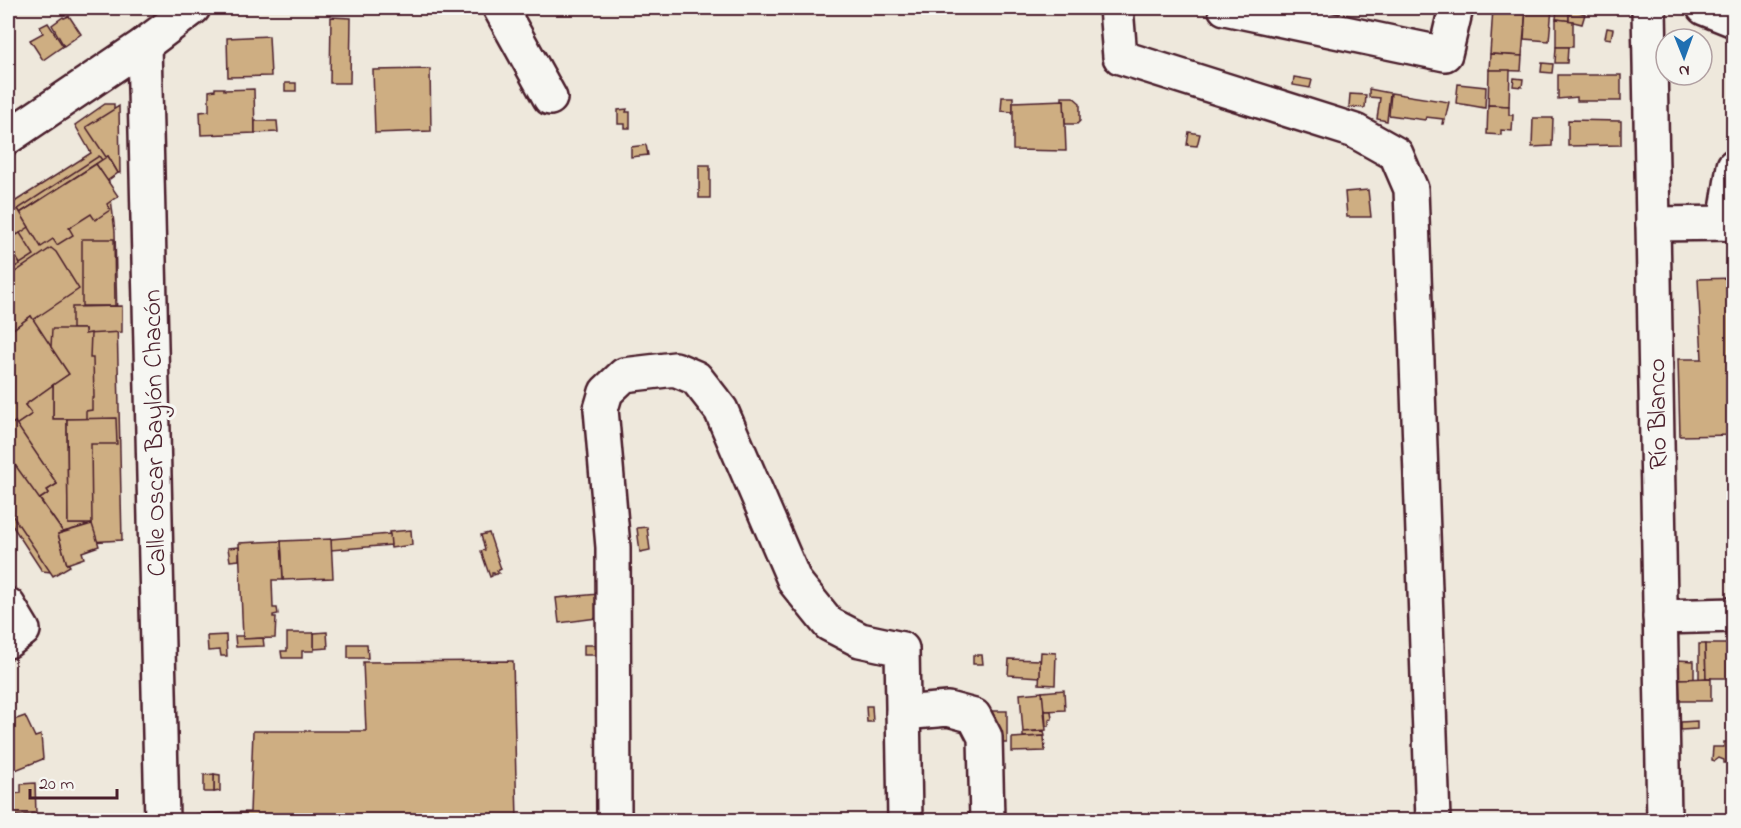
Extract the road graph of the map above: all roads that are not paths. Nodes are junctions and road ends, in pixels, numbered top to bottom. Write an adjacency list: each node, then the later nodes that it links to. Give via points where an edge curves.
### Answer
1 (193, 8): 10 (street)
2 (500, 8): 11 (street)
3 (1116, 8): 23 (street, via 1120,57 1355,131 1395,154 1411,189)
4 (1225, 8): 8 (street)
5 (1456, 8): 8 (street, via 1445,54)
6 (1649, 8): 15 (street, Río Blanco)
7 (1704, 8): 9 (street)
8 (1302, 15)
9 (1734, 20)
10 (144, 45): 12 (street); 19 (street, Calle Oscar Baylón Chacón)
11 (550, 98)
12 (8, 136)
13 (1734, 166): 14 (street)
14 (1729, 223): 15 (street)
15 (1653, 224): 17 (street, Río Blanco)
16 (1734, 615): 17 (street)
17 (1660, 617): 24 (street, Río Blanco)
18 (903, 713): 20 (street, via 902,649 860,640 828,624 795,582 721,411 696,378 675,369 624,375 606,392 601,409 613,547); 21 (street); 22 (street, via 948,709 974,716 985,737)
19 (162, 820)
20 (614, 820)
21 (905, 820)
22 (987, 820)
23 (1433, 820)
24 (1664, 820)

